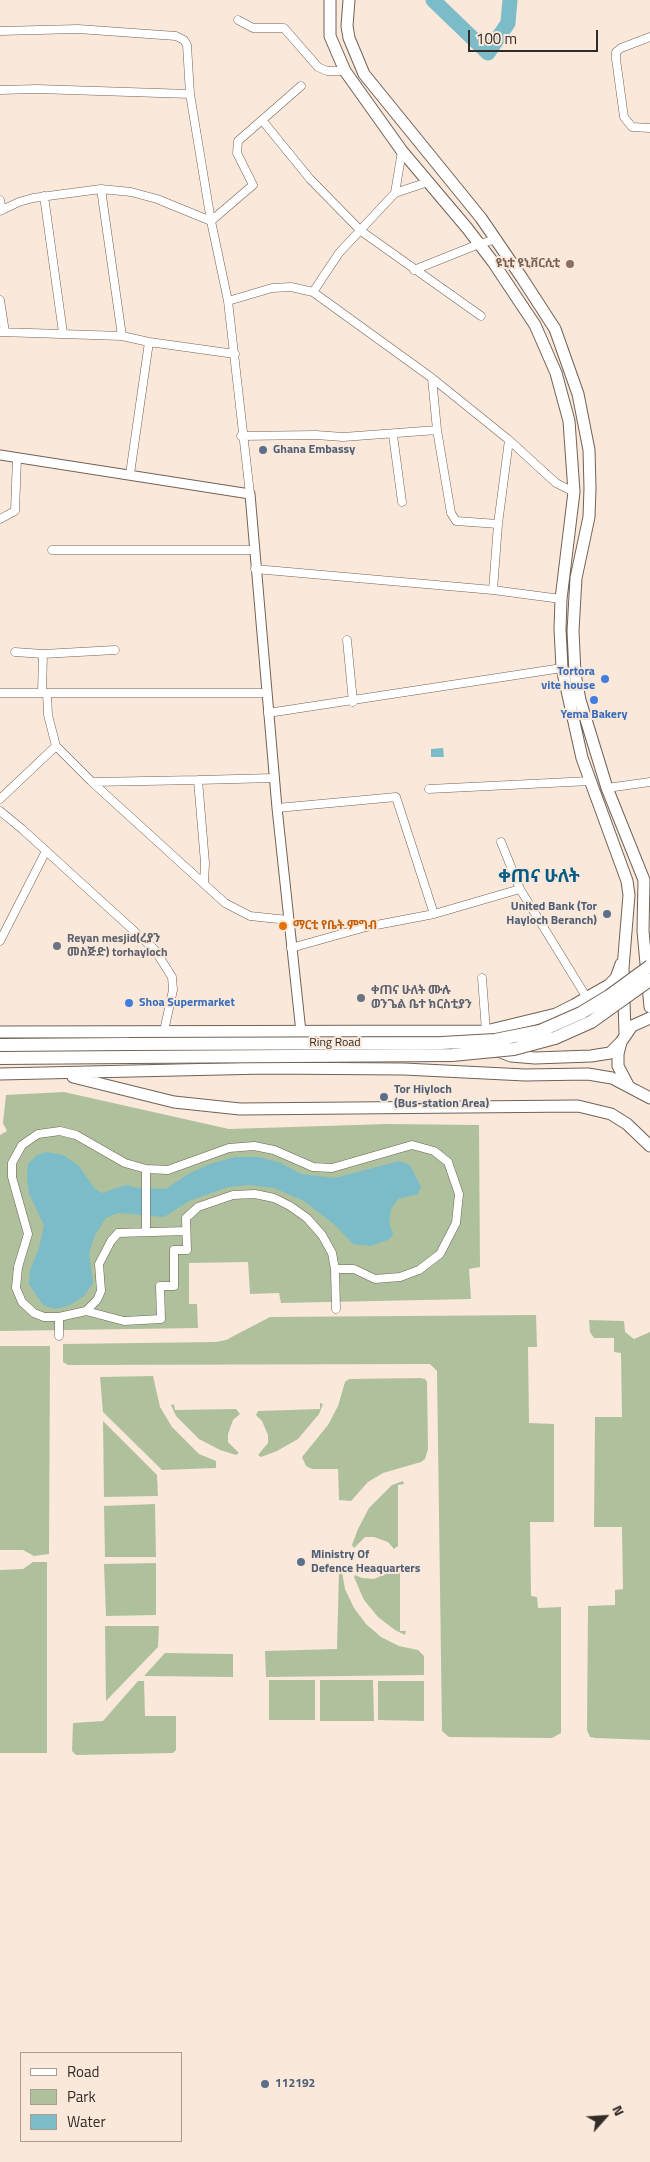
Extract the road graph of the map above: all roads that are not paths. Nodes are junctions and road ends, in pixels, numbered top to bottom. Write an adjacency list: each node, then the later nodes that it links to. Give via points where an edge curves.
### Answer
1 (330, 2): 6 (main road, via 330,36)
2 (348, 6): 21 (main road, via 346,26 364,74)
3 (238, 20): 6 (street, via 253,28 284,28 318,67 327,71)
4 (0, 31): 9 (street, via 78,29 182,38 187,46)
5 (650, 37): 11 (street, via 616,52 624,118 632,127)
6 (345, 71): 12 (main road)
7 (301, 86): 10 (street)
8 (0, 90): 9 (street, via 37,88)
9 (190, 94): 19 (street)
10 (262, 120): 19 (street, via 236,147 253,185); 20 (street, via 310,179)
11 (650, 128)
12 (402, 151): 13 (main road); 15 (street)
13 (428, 182): 15 (street); 22 (main road)
14 (101, 189): 16 (street); 19 (street, via 157,199); 30 (street)
15 (395, 193): 20 (street)
16 (44, 196): 18 (street, via 19,202); 29 (street)
17 (0, 200): 18 (street)
18 (1, 211)
19 (211, 222): 26 (street)
20 (361, 231): 23 (street); 24 (street, via 334,259)
21 (497, 239): 22 (street); 61 (main road, via 544,310 562,345 586,431 589,516 576,578 573,630 575,674)
22 (479, 244): 23 (street); 41 (main road, via 535,324 556,373 569,422)
23 (414, 270): 27 (street)
24 (313, 292): 26 (street, via 291,287 272,288); 33 (street)
25 (0, 300): 28 (street)
26 (228, 301): 32 (street)
27 (480, 316)
28 (3, 332): 29 (street)
29 (63, 333): 30 (street)
30 (122, 336): 31 (street)
31 (149, 342): 32 (street); 40 (street)
32 (235, 354): 36 (street)
33 (432, 378): 34 (street); 37 (street)
34 (437, 430): 35 (street); 45 (street, via 451,513 456,521)
35 (392, 435): 36 (street, via 343,438); 43 (street)
36 (242, 436): 42 (street)
37 (510, 440): 41 (street, via 556,483); 45 (street)
38 (0, 455): 39 (street)
39 (17, 458): 40 (street); 44 (street, via 15,512)
40 (130, 474): 42 (street)
41 (574, 492): 50 (main road)
42 (250, 494): 47 (street)
43 (402, 502)
44 (0, 518)
45 (498, 524): 49 (street)
46 (52, 550): 47 (street)
47 (255, 550): 48 (street)
48 (256, 569): 49 (street); 57 (street)
49 (493, 590): 50 (street)
50 (561, 599): 55 (main road)
51 (347, 640): 59 (street)
52 (115, 650): 54 (street)
53 (15, 652): 54 (street)
54 (43, 654): 56 (street)
55 (562, 668): 59 (street); 62 (main road)
56 (44, 693): 57 (street); 58 (street); 63 (street)
57 (266, 693): 60 (street)
58 (0, 694)
59 (353, 702): 60 (street)
60 (268, 713): 64 (street)
61 (590, 734): 62 (main road); 69 (main road)
62 (576, 736): 66 (main road)
63 (56, 746): 67 (street); 71 (street)
64 (274, 778): 65 (street); 72 (street)
65 (198, 780): 67 (street); 76 (street)
66 (590, 781): 70 (street); 83 (main road, via 628,880)
67 (92, 782): 76 (street)
68 (650, 782): 69 (street)
69 (607, 788): 77 (main road)
70 (429, 789)
71 (0, 799)
72 (277, 808): 79 (street, via 396,797); 80 (street)
73 (0, 812): 75 (street)
74 (501, 842): 78 (street)
75 (46, 851): 81 (street); 90 (street, via 136,931 167,966 173,990)
76 (204, 882): 80 (street, via 225,902 250,916)
77 (647, 882): 88 (main road, via 643,932)
78 (520, 889): 79 (street); 87 (street)
79 (434, 914): 82 (street, via 366,927)
80 (288, 920): 82 (street)
81 (0, 941)
82 (291, 948): 92 (street)
83 (624, 953): 87 (main road, via 616,978); 95 (main road)
84 (650, 966): 96 (highway, Ring Road, bridge, via 581,1013 540,1031 495,1040)
85 (482, 978): 94 (street)
86 (650, 980): 97 (highway, Ring Road, bridge, via 590,1022 555,1038 514,1049 452,1055)
87 (587, 998): 94 (main road, via 556,1014)
88 (650, 1007)
89 (650, 1018): 95 (main road, via 632,1026)
90 (164, 1031): 91 (main road); 92 (main road)
91 (0, 1032)
92 (301, 1032): 93 (main road)
93 (452, 1032): 94 (main road); 95 (main road, via 482,1047 511,1056 535,1058 610,1052)
94 (486, 1032)
95 (623, 1038): 100 (main road, via 618,1066)
96 (0, 1045)
97 (0, 1058)
98 (0, 1074): 99 (main road)
99 (64, 1074): 100 (main road, via 265,1068 404,1069 525,1075 599,1074); 102 (main road, via 174,1102 240,1109 578,1106 611,1114)
100 (629, 1086): 101 (main road)
101 (650, 1098)
102 (650, 1146)
103 (146, 1169): 104 (street); 106 (street, via 168,1170 229,1148 254,1146 274,1150 313,1167 332,1168 412,1145 434,1151 448,1162 459,1194 456,1223 440,1254 419,1270 400,1277 375,1279 354,1269); 109 (street, via 125,1163 76,1135 60,1131 38,1134 22,1145 12,1163 12,1177 28,1234 16,1288 22,1302 34,1313)
104 (146, 1231): 105 (street); 108 (street, via 118,1233 111,1241 99,1264 101,1291)
105 (186, 1231): 106 (street, via 186,1218 212,1200 255,1194 274,1198 306,1218 322,1235 332,1253); 108 (street, via 186,1250 174,1250 174,1286 160,1286 161,1319 124,1321)
106 (335, 1269): 107 (street)
107 (336, 1309)
108 (86, 1311): 109 (street)
109 (58, 1317): 110 (street)
110 (59, 1336)

